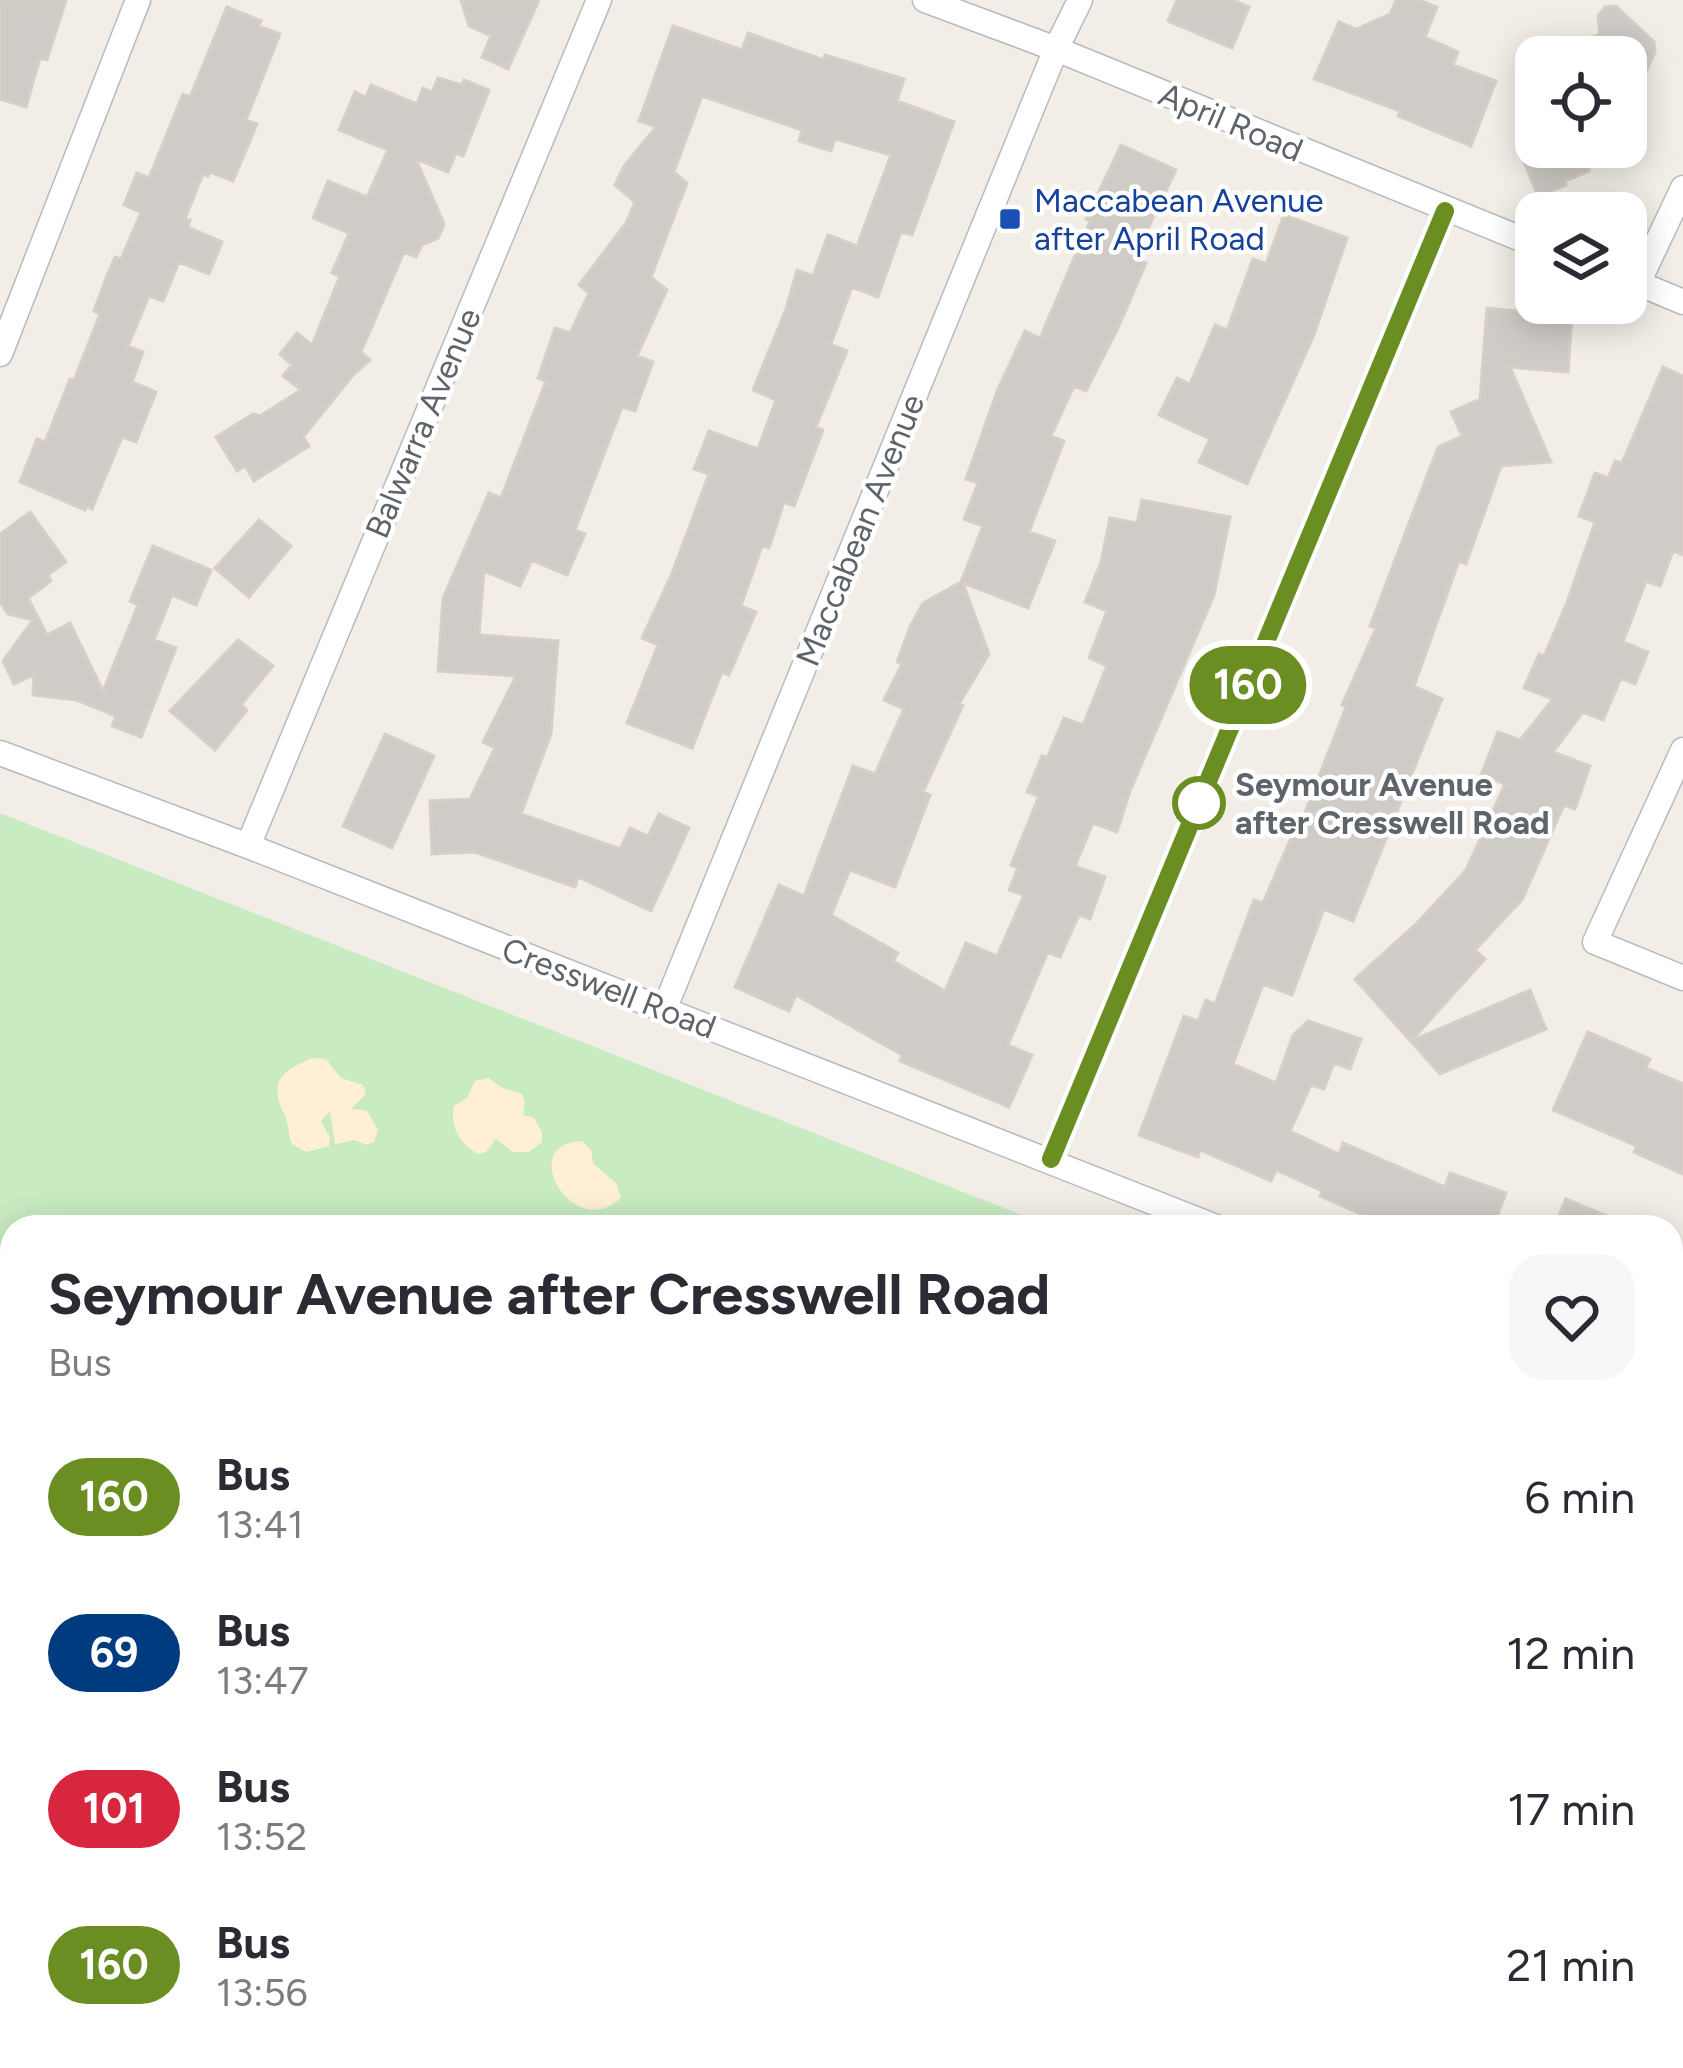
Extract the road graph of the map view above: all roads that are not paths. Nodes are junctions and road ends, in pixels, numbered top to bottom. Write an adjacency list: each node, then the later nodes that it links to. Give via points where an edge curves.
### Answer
1 (138, 0): 12 (street)
2 (599, 0): 15 (street, Balwarra Avenue)
3 (925, 0): 5 (street, April Road)
4 (1080, 0): 5 (street, Maccabean Avenue)
5 (1056, 49): 7 (street, April Road); 17 (street, Maccabean Avenue)
6 (1683, 188): 9 (street)
7 (1445, 211): 8 (street, April Road); 18 (street)
8 (1515, 237)
9 (1647, 254)
10 (1647, 287): 11 (street)
11 (1683, 302)
12 (0, 354)
13 (1683, 750): 16 (street, via 1595,942)
14 (0, 753): 15 (street, Cresswell Road)
15 (248, 846): 17 (street, Cresswell Road)
16 (1683, 977)
17 (664, 1010): 18 (street, Cresswell Road)
18 (1051, 1159): 19 (street, Cresswell Road)
19 (1187, 1215)

